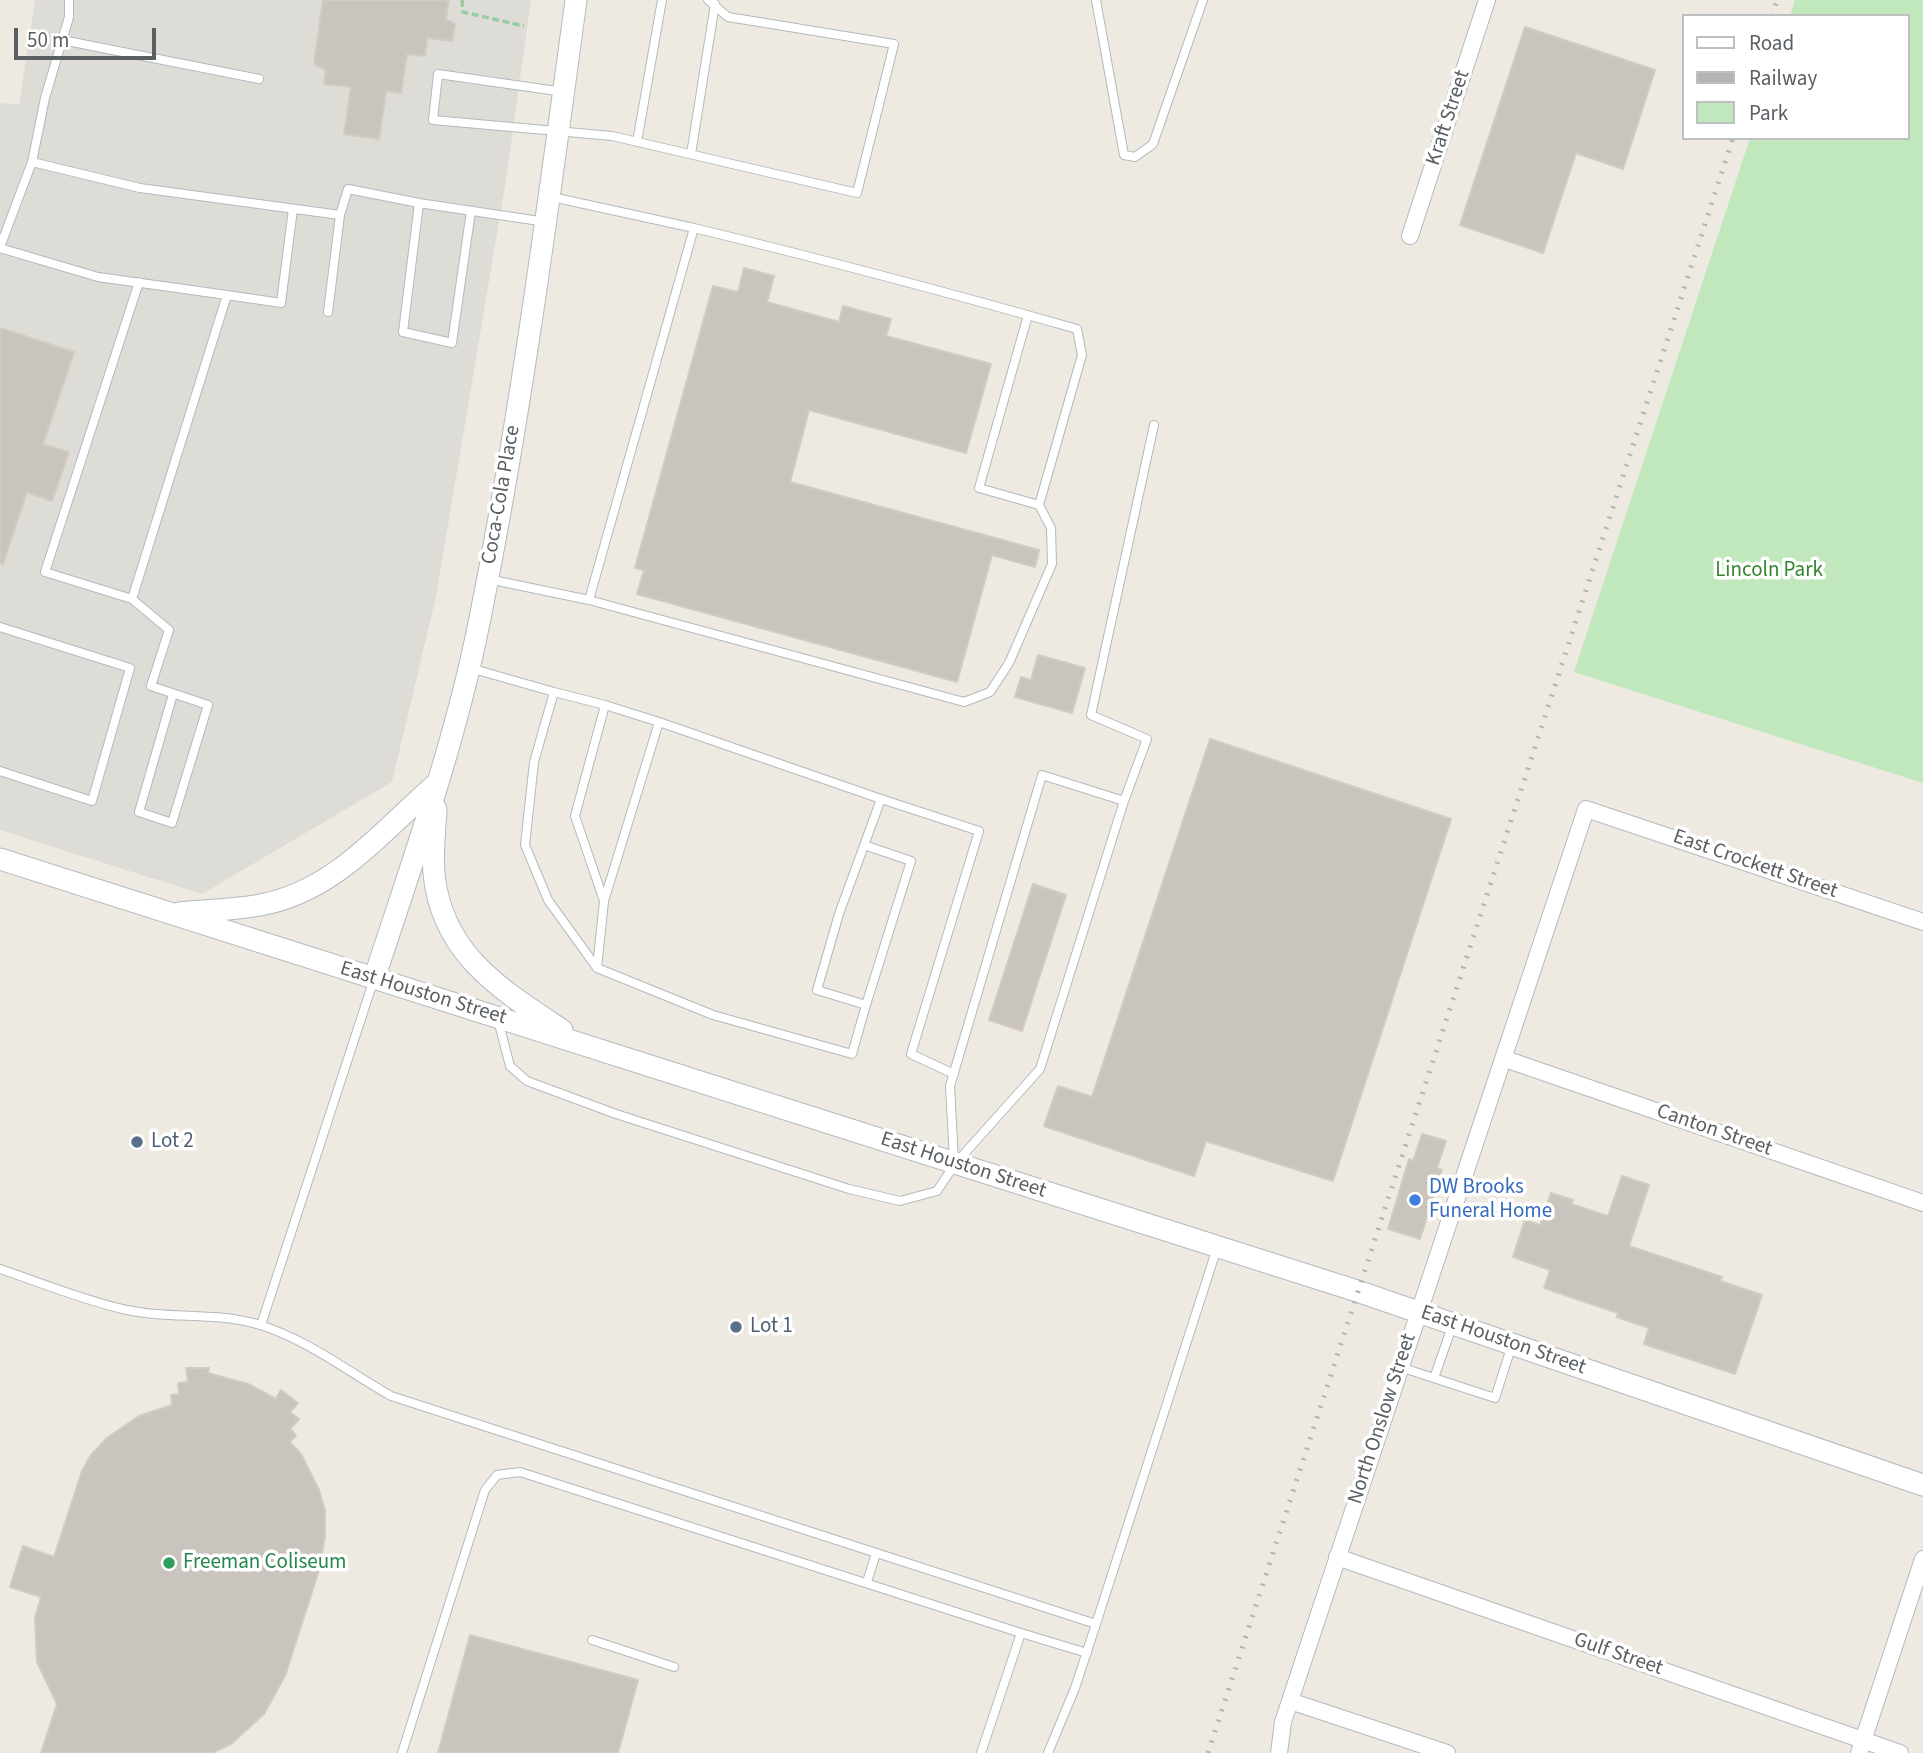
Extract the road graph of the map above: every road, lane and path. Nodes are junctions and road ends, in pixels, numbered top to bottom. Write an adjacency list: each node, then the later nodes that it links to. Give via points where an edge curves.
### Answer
1 (69, 0): 10 (lane)
2 (463, 0): 9 (path, via 463,12)
3 (576, 0): 12 (main road, Coca-Cola Place)
4 (662, 0): 14 (lane)
5 (1096, 0): 6 (lane, via 1124,155 1135,157 1153,144)
6 (1203, 0)
7 (1487, 0): 24 (street, Kraft Street)
8 (711, 2): 15 (lane); 15 (lane, via 728,17 894,44 857,193)
9 (524, 26)
10 (62, 40): 11 (lane); 16 (lane)
11 (259, 79)
12 (564, 92): 13 (main road, Coca-Cola Place); 13 (lane, via 438,74 433,120)
13 (559, 130): 14 (lane); 17 (main road, Coca-Cola Place)
14 (637, 142): 15 (lane)
15 (691, 154)
16 (32, 162): 19 (lane, via 140,188); 25 (lane)
17 (549, 196): 22 (main road, Coca-Cola Place); 23 (lane)
18 (419, 203): 20 (lane); 20 (lane, via 403,332 452,344); 21 (lane, via 348,189)
19 (293, 209): 21 (lane); 27 (lane, via 281,303)
20 (471, 211): 22 (lane)
21 (340, 215): 28 (lane)
22 (546, 222): 32 (main road, Coca-Cola Place)
23 (694, 228): 29 (lane); 34 (lane)
24 (1410, 236)
25 (0, 248): 26 (lane, via 98,277)
26 (139, 282): 27 (lane); 33 (lane, via 44,572)
27 (227, 295): 33 (lane)
28 (328, 312)
29 (1028, 315): 31 (lane, via 1077,329 1082,355); 31 (lane, via 979,488)
30 (1154, 425): 44 (lane, via 1091,715 1147,739)
31 (1039, 505): 34 (lane, via 1051,528 1052,564 1009,663 990,692 964,702)
32 (487, 579): 34 (lane); 36 (main road, Coca-Cola Place)
33 (132, 599): 38 (lane, via 169,630 151,686)
34 (589, 600)
35 (0, 626): 41 (lane, via 130,668 92,801)
36 (468, 668): 37 (lane); 42 (main road, Coca-Cola Place)
37 (555, 692): 39 (lane); 51 (lane, via 534,762 526,845 548,900)
38 (173, 694): 38 (lane, via 139,812 172,823 208,705)
39 (605, 705): 40 (lane); 48 (lane, via 575,816)
40 (659, 723): 43 (lane); 48 (lane)
41 (0, 771)
42 (437, 784): 49 (main road, via 358,858 307,890 261,905); 52 (main road, Coca-Cola Place); 55 (main road, via 434,873 443,918 468,958 502,990)
43 (881, 799): 46 (lane); 57 (lane, via 979,831 911,1054)
44 (1124, 801): 57 (lane, via 1042,775); 58 (lane, via 1040,1069)
45 (1586, 808): 50 (street, East Crockett Street); 56 (street, North Onslow Street)
46 (864, 845): 53 (lane, via 911,861); 53 (lane, via 817,990)
47 (0, 859): 49 (main road, East Houston Street)
48 (604, 901): 51 (lane)
49 (170, 914): 52 (main road, East Houston Street)
50 (1923, 922)
51 (597, 968): 53 (lane, via 713,1015 852,1054)
52 (374, 979): 54 (main road, East Houston Street); 64 (lane)
53 (866, 1005)
54 (497, 1017): 55 (main road, East Houston Street); 58 (lane, via 510,1066 527,1082 849,1189 900,1201 937,1191)
55 (581, 1043): 58 (main road, East Houston Street)
56 (1505, 1059): 59 (street, Canton Street); 62 (street, North Onslow Street)
57 (954, 1074): 58 (lane, via 950,1086)
58 (955, 1164): 60 (main road, East Houston Street)
59 (1923, 1203)
60 (1217, 1248): 62 (main road, East Houston Street); 73 (lane)
61 (0, 1269): 64 (lane, via 128,1310 221,1315)
62 (1419, 1312): 63 (main road, East Houston Street); 66 (street, North Onslow Street)
63 (1453, 1324): 65 (main road, East Houston Street); 67 (lane)
64 (261, 1325): 69 (lane, via 304,1342 391,1396)
65 (1512, 1344): 67 (lane, via 1495,1398); 68 (main road, East Houston Street)
66 (1400, 1367): 67 (lane); 70 (street, North Onslow Street)
67 (1434, 1378)
68 (1923, 1485)
69 (876, 1553): 72 (lane); 73 (lane)
70 (1337, 1557): 78 (street, North Onslow Street); 79 (street, Gulf Street)
71 (1923, 1559): 79 (street)
72 (867, 1582): 74 (lane); 80 (lane, via 520,1472 497,1475 485,1490)
73 (1096, 1624): 76 (lane)
74 (1021, 1633): 76 (lane); 81 (lane)
75 (592, 1640): 77 (lane)
76 (1087, 1653): 82 (lane)
77 (674, 1667)
78 (1290, 1701): 83 (street, North Onslow Street); 84 (street)
79 (1861, 1747): 85 (street, Gulf Street)
80 (402, 1753)
81 (981, 1753)
82 (1048, 1753)
83 (1279, 1753)
84 (1447, 1753)
85 (1900, 1753)

